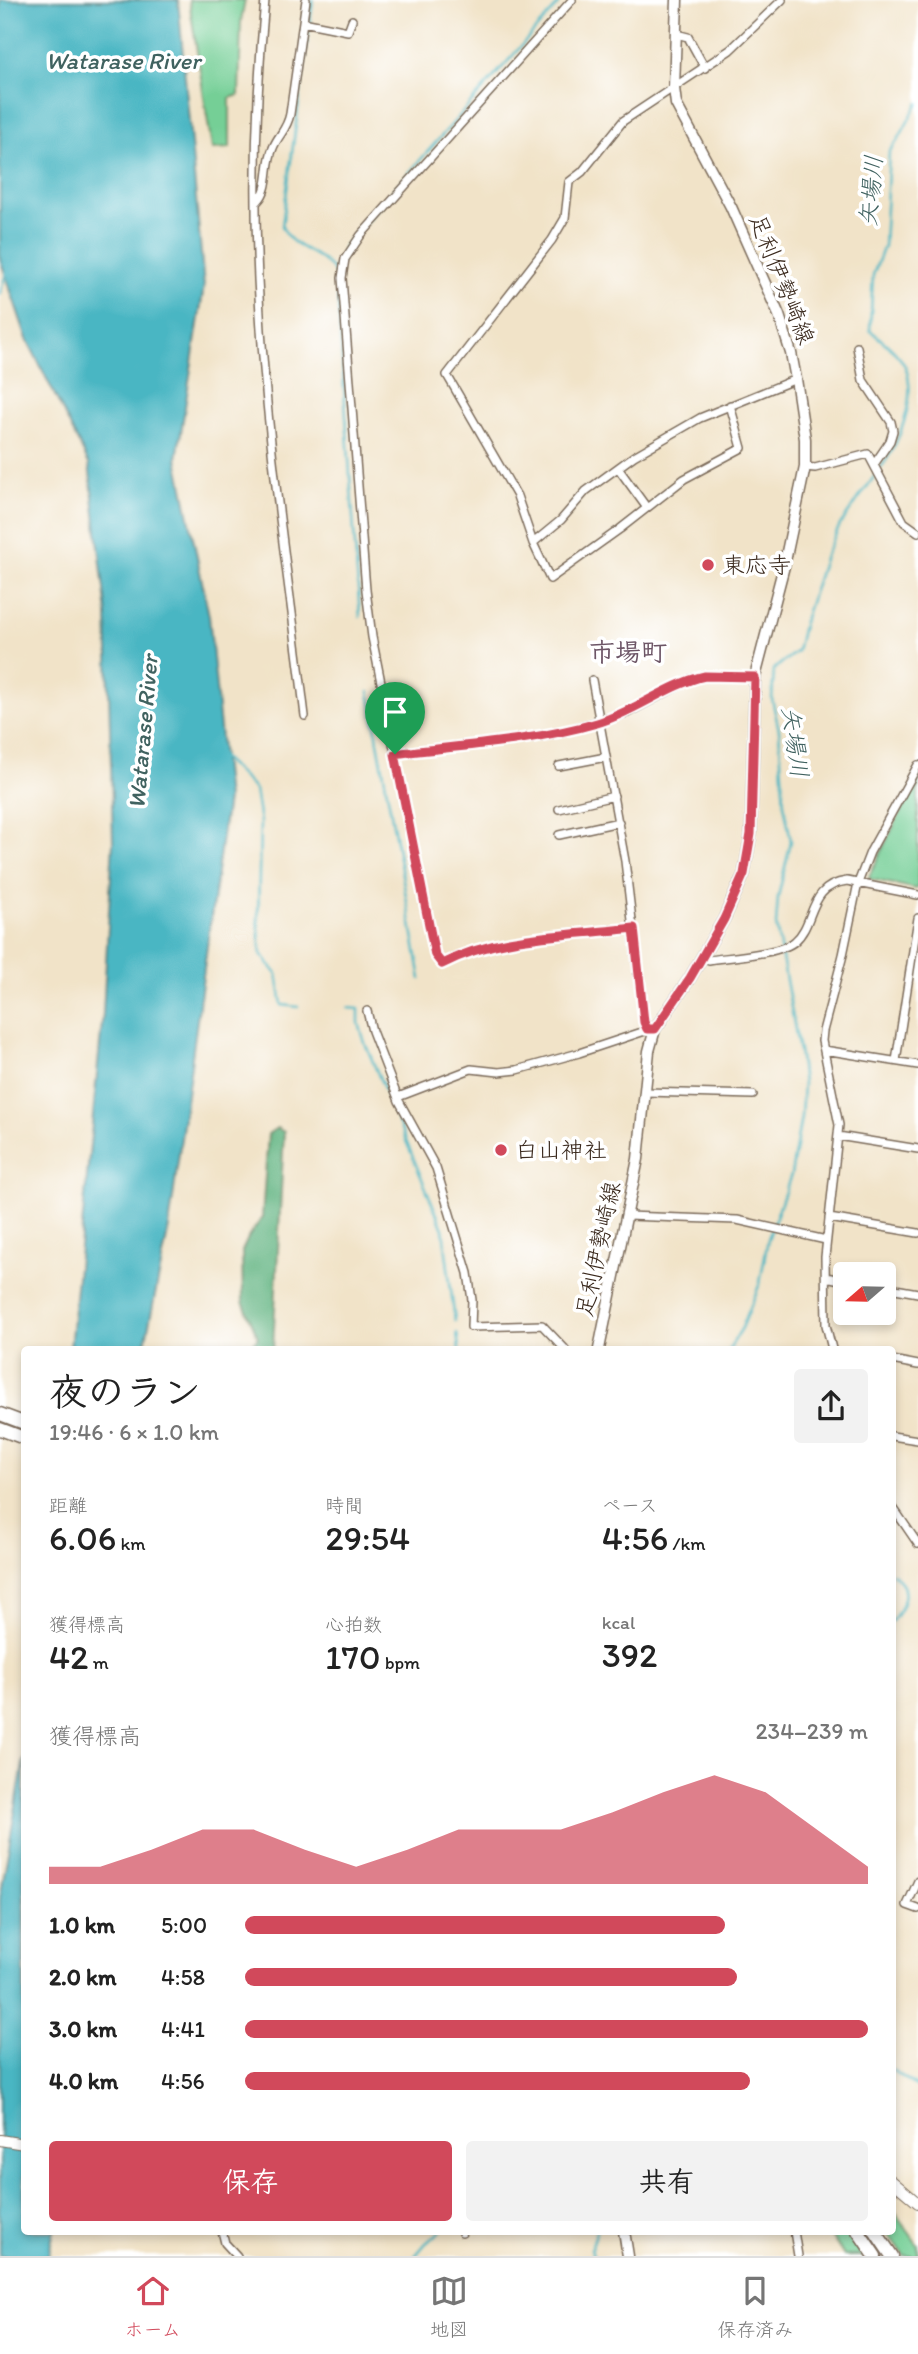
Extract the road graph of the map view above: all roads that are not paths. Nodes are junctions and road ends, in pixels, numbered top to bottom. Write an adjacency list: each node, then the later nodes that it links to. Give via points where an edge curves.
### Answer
1 (265, 0): 11 (street)
2 (306, 0): 7 (street)
3 (572, 0): 25 (street, via 361,235 343,269 366,590)
4 (677, 0): 8 (main road, 足利伊勢崎線)
5 (782, 0): 9 (street)
6 (352, 19): 7 (street, via 348,31)
7 (303, 22): 11 (street, via 287,127 271,151 265,188)
8 (676, 34): 9 (street, via 688,37); 10 (main road, 足利伊勢崎線)
9 (705, 68): 10 (street)
10 (674, 88): 13 (main road, 足利伊勢崎線, via 682,120 730,207 779,315); 20 (street, via 623,121 569,182 560,229 447,376 517,496)
11 (257, 202): 23 (street, via 264,365)
12 (857, 346): 15 (street, via 863,380 893,430)
13 (796, 379): 14 (street); 16 (main road, 足利伊勢崎線)
14 (730, 405): 17 (street); 18 (street, via 742,448 684,479)
15 (874, 463): 16 (street, via 868,454); 19 (street, via 904,522)
16 (805, 467): 21 (main road, 足利伊勢崎線)
17 (618, 468): 18 (street); 20 (street, via 586,491)
18 (647, 509): 20 (street, via 550,579)
19 (918, 532)
20 (533, 543)
21 (755, 677): 24 (street, via 691,679 631,711); 37 (main road, 足利伊勢崎線, via 748,857 732,905)
22 (592, 680): 24 (street)
23 (305, 716)
24 (599, 722): 25 (street, via 521,740); 26 (street)
25 (395, 754): 36 (street, via 435,955 442,964 530,938)
26 (606, 757): 28 (street); 29 (street)
27 (918, 765): 33 (street)
28 (559, 766)
29 (614, 796): 30 (street); 31 (street)
30 (559, 809)
31 (619, 822): 32 (street); 36 (street)
32 (559, 835)
33 (858, 883): 34 (street); 37 (street, via 839,882 824,892 799,937 784,947 709,960); 42 (street, via 823,1031)
34 (918, 895)
35 (918, 918): 38 (street)
36 (634, 928): 41 (street, via 644,1022)
37 (702, 957): 41 (main road, 足利伊勢崎線)
38 (908, 980): 39 (street); 43 (street)
39 (918, 982)
40 (367, 1011): 47 (street)
41 (651, 1029): 45 (main road, 足利伊勢崎線); 47 (street, via 517,1070 471,1069)
42 (824, 1050): 43 (street); 48 (street, via 839,1116)
43 (895, 1061): 44 (street)
44 (918, 1065)
45 (646, 1092): 46 (street); 50 (main road, 足利伊勢崎線)
46 (753, 1095)
47 (398, 1097): 58 (street, via 436,1168 468,1273 471,1327 542,1325)
48 (838, 1136): 49 (street); 51 (street)
49 (918, 1149)
50 (627, 1216): 53 (street, via 737,1220); 59 (main road, 足利伊勢崎線)
51 (829, 1218): 52 (street); 53 (street)
52 (918, 1233)
53 (826, 1240): 54 (street)
54 (826, 1277): 55 (street); 60 (street, via 826,1325)
55 (833, 1278)
56 (896, 1289): 57 (street)
57 (918, 1293)
58 (562, 1346)
59 (599, 1346)
60 (831, 1346)
61 (896, 1361): 62 (street)
62 (918, 1365)
63 (0, 1414): 64 (highway)
64 (21, 1422)
65 (0, 1429): 66 (highway)
66 (21, 1437)
67 (896, 1437): 68 (street)
68 (918, 1440)
69 (896, 1512): 70 (street)
70 (918, 1544)
71 (918, 1881): 72 (street, via 907,1905)
72 (918, 1909)
73 (0, 2140): 74 (main road)
74 (21, 2144)
75 (896, 2184): 76 (main road)
76 (918, 2203)
77 (223, 2235): 82 (street)
78 (625, 2235): 83 (main road)
79 (795, 2235): 84 (street)
80 (861, 2235): 85 (highway)
81 (878, 2235): 86 (highway)
82 (237, 2256)
83 (628, 2256)
84 (798, 2256)
85 (875, 2256)
86 (892, 2256)

